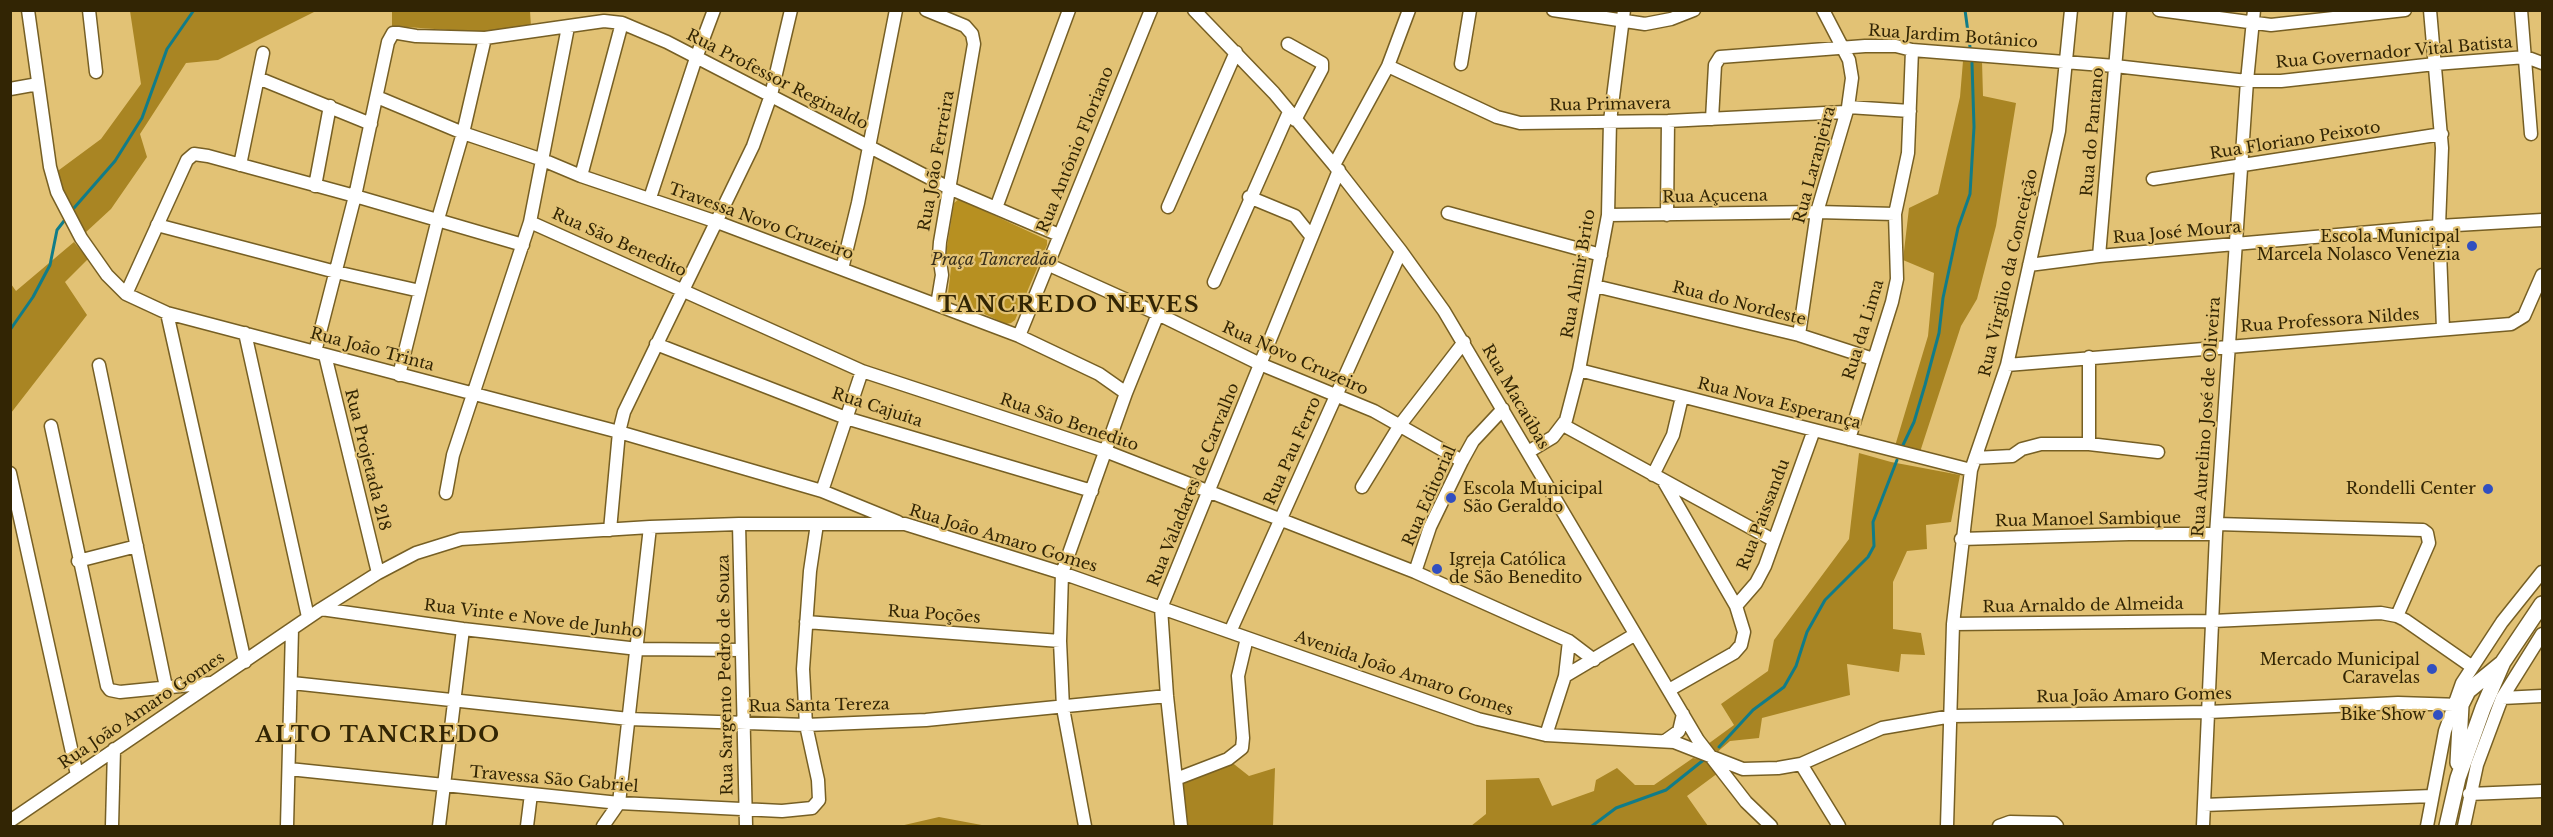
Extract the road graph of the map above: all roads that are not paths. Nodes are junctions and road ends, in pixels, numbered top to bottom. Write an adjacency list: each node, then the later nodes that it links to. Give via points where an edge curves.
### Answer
1 (28, 10): 43 (street, Rua João Trinta)
2 (89, 10): 40 (street)
3 (714, 10): 33 (street)
4 (791, 10): 45 (street)
5 (896, 10): 58 (street)
6 (926, 10): 21 (street)
7 (1069, 10): 71 (street)
8 (1151, 10): 83 (street, Rua Antônio Floriano)
9 (1194, 10): 30 (street, Rua Macaúbas)
10 (1409, 10): 38 (street, Rua Valadares de Carvalho)
11 (1470, 10): 36 (street)
12 (1553, 10): 22 (street)
13 (1694, 10): 22 (street, via 1645,24)
14 (1823, 10): 28 (street, Rua Laranjeira)
15 (2071, 10): 34 (street, Rua Virgilio da Conceição)
16 (2120, 10): 39 (street, Rua do Pantano)
17 (2159, 10): 23 (street)
18 (2404, 10): 23 (street, via 2271,25)
19 (2430, 10): 37 (street)
20 (2521, 10): 32 (street)
21 (950, 15): 66 (street, Rua João Ferreira, via 972,34 974,44)
22 (1623, 16): 52 (street, Rua Almir Brito)
23 (2253, 16): 42 (street, Rua Aurelino José de Oliveira)
24 (622, 23): 25 (street, Rua Professor Reginaldo, via 604,21); 33 (street, Rua Professor Reginaldo); 63 (street)
25 (568, 27): 26 (street, Rua Professor Reginaldo); 59 (street)
26 (485, 38): 46 (street, Rua Professor Reginaldo, via 393,33); 55 (street)
27 (1288, 44): 50 (street, via 1322,63)
28 (1844, 49): 29 (street, Rua Jardim Botânico, via 1879,45); 48 (street, Rua Laranjeira, via 1852,78); 51 (street, Rua Jardim Botânico, via 1720,57 1715,65)
29 (1912, 50): 34 (street, Rua Jardim Botânico); 49 (street, Rua da Lima)
30 (1236, 52): 50 (street, Rua Macaúbas); 70 (street)
31 (263, 54): 41 (street)
32 (2526, 57): 35 (street, Rua Governador Vital Batista); 37 (street, Rua Governador Vital Batista); 57 (street)
33 (696, 58): 45 (street, Rua Professor Reginaldo); 69 (street)
34 (2067, 62): 39 (street, Rua Jardim Botânico); 91 (street, Rua Virgilio da Conceição, via 2059,131)
35 (2542, 63)
36 (1461, 64)
37 (2435, 64): 42 (street, Rua Governador Vital Batista, via 2281,81); 56 (street)
38 (1388, 66): 52 (street, Rua Primavera, via 1509,121); 62 (street, Rua Valadares de Carvalho)
39 (2115, 66): 42 (street, Rua Jardim Botânico); 89 (street, Rua do Pantano)
40 (96, 72)
41 (258, 78): 47 (street); 60 (street)
42 (2247, 81): 61 (street, Rua Aurelino José de Oliveira)
43 (38, 84): 44 (street); 99 (street, Rua João Trinta, via 57,192 87,247)
44 (10, 89)
45 (771, 95): 58 (street, Rua Professor Reginaldo); 80 (street, via 753,146)
46 (377, 97): 54 (street); 55 (street, Travessa Novo Cruzeiro)
47 (330, 106): 54 (street); 65 (street)
48 (1846, 110): 49 (street, Rua Primavera); 51 (street, Rua Primavera); 72 (street, Rua Laranjeira)
49 (1910, 111): 74 (street, Rua da Lima, via 1908,153)
50 (1292, 116): 62 (street, Rua Macaúbas); 68 (street)
51 (1712, 119): 53 (street, Rua Primavera)
52 (1610, 121): 53 (street, Rua Primavera); 75 (street, Rua Almir Brito)
53 (1668, 121): 76 (street)
54 (371, 124): 67 (street)
55 (463, 133): 59 (street, Travessa Novo Cruzeiro); 77 (street)
56 (2442, 134): 61 (street, Rua Floriano Peixoto); 82 (street)
57 (2531, 134)
58 (868, 146): 66 (street, Rua Professor Reginaldo); 92 (street)
59 (543, 160): 63 (street, Travessa Novo Cruzeiro); 79 (street)
60 (240, 165): 65 (street); 81 (street, via 200,154 190,157)
61 (2241, 166): 64 (street, Rua Floriano Peixoto); 85 (street, Rua Aurelino José de Oliveira)
62 (1336, 167): 84 (street, Rua Valadares de Carvalho); 87 (street, Rua Macaúbas)
63 (581, 176): 69 (street, Travessa Novo Cruzeiro)
64 (2153, 179)
65 (315, 186): 67 (street)
66 (949, 188): 71 (street, Rua Professor Reginaldo); 100 (street, Rua João Ferreira, via 940,242 942,275)
67 (355, 196): 77 (street); 93 (street)
68 (1249, 197): 84 (street, via 1295,216); 95 (street)
69 (650, 198): 80 (street, Travessa Novo Cruzeiro)
70 (1168, 207)
71 (996, 208): 83 (street, Rua Professor Reginaldo)
72 (1817, 212): 74 (street, Rua Açucena); 76 (street, Rua Açucena); 105 (street, Rua Laranjeira)
73 (1448, 213): 88 (street)
74 (1895, 214): 112 (street, Rua da Lima, via 1897,279)
75 (1608, 215): 76 (street, Rua Açucena); 88 (street, Rua Almir Brito)
76 (1667, 215)
77 (438, 219): 86 (street); 98 (street)
78 (2542, 220): 82 (street, Rua José Moura)
79 (530, 222): 86 (street); 97 (street, Rua São Benedito)
80 (717, 222): 92 (street, Travessa Novo Cruzeiro); 97 (street)
81 (157, 225): 93 (street); 99 (street)
82 (2439, 226): 85 (street, Rua José Moura); 103 (street)
83 (1059, 235): 90 (street, Rua Antônio Floriano)
84 (1311, 236): 113 (street, Rua Valadares de Carvalho)
85 (2235, 244): 89 (street, Rua José Moura); 109 (street, Rua Aurelino José de Oliveira)
86 (523, 245): 120 (street)
87 (1401, 251): 107 (street, Rua Macaúbas); 121 (street, Rua Pau Ferro)
88 (1602, 255): 96 (street, Rua Almir Brito)
89 (2099, 256): 91 (street, Rua José Moura)
90 (1047, 264): 102 (street, Rua Novo Cruzeiro); 106 (street, Rua Antônio Floriano)
91 (2029, 265): 115 (street, Rua Virgilio da Conceição)
92 (842, 269): 100 (street, Travessa Novo Cruzeiro)
93 (336, 272): 98 (street); 110 (street)
94 (2542, 275): 103 (street, Rua Professora Nildes, via 2524,316 2511,324)
95 (1214, 282)
96 (1595, 286): 105 (street, Rua do Nordeste); 116 (street, Rua Almir Brito)
97 (684, 290): 108 (street); 117 (street, Rua São Benedito)
98 (420, 291): 118 (street)
99 (126, 294): 101 (street, Rua João Trinta)
100 (937, 305): 106 (street, Travessa Novo Cruzeiro)
101 (167, 313): 104 (street, Rua João Trinta); 179 (street)
102 (1158, 314): 113 (street, Rua Novo Cruzeiro); 119 (street)
103 (2443, 329): 109 (street, Rua Professora Nildes)
104 (244, 333): 110 (street, Rua João Trinta); 164 (street)
105 (1799, 335): 112 (street, Rua do Nordeste)
106 (1019, 336): 119 (street, Travessa Novo Cruzeiro, via 1099,374)
107 (1464, 342): 123 (street, Rua Macaúbas); 125 (street)
108 (656, 344): 124 (street, Rua Cajuíta); 129 (street, via 624,412)
109 (2228, 345): 111 (street, Rua Professora Nildes); 149 (street, Rua Aurelino José de Oliveira)
110 (320, 353): 118 (street, Rua João Trinta); 157 (street, Rua Projetada 218)
111 (2089, 357): 115 (street, Rua Professora Nildes); 131 (street)
112 (1873, 359): 130 (street, Rua da Lima)
113 (1260, 364): 121 (street, Rua Novo Cruzeiro); 142 (street, Rua Valadares de Carvalho)
114 (99, 365): 153 (street)
115 (2007, 365): 136 (street, Rua Virgilio da Conceição)
116 (1579, 370): 122 (street, Rua Nova Esperança); 126 (street, Rua Almir Brito)
117 (862, 371): 124 (street); 132 (street, Rua São Benedito)
118 (399, 375): 120 (street, Rua João Trinta)
119 (1126, 393): 132 (street)
120 (473, 394): 129 (street, Rua João Trinta); 143 (street, via 453,455)
121 (1337, 395): 125 (street, Rua Novo Cruzeiro); 144 (street, Rua Pau Ferro)
122 (1682, 397): 128 (street, Rua Nova Esperança); 138 (street)
123 (1503, 409): 133 (street, Rua Macaúbas); 135 (street, Rua Editorial, via 1473,441)
124 (846, 418): 140 (street); 141 (street, Rua Cajuíta)
125 (1400, 425): 135 (street, Rua Novo Cruzeiro); 139 (street)
126 (1563, 425): 133 (street, Rua Almir Brito, via 1553,437); 138 (street)
127 (51, 426): 154 (street)
128 (1814, 430): 130 (street, Rua Nova Esperança); 152 (street, Rua Paissandu)
129 (619, 432): 140 (street, Rua João Trinta); 150 (street)
130 (1849, 439): 136 (street, Rua Nova Esperança)
131 (2089, 444): 134 (street, Rua Nova Esperança); 136 (street, Rua Nova Esperança, via 2041,444 2012,456)
132 (1105, 451): 141 (street); 142 (street, Rua São Benedito)
133 (1528, 452): 172 (street, Rua Macaúbas)
134 (2158, 452)
135 (1462, 461): 155 (street, Rua Editorial, via 1430,527)
136 (1973, 464): 151 (street, Rua Virgilio da Conceição)
137 (10, 473): 208 (street)
138 (1658, 477): 152 (street); 160 (street, Rua Paissandu)
139 (1362, 487)
140 (822, 491): 147 (street, Rua João Trinta)
141 (1092, 491): 158 (street)
142 (1208, 492): 144 (street, Rua São Benedito); 161 (street, Rua Valadares de Carvalho)
143 (446, 493)
144 (1280, 520): 155 (street, Rua São Benedito); 170 (street, Rua Pau Ferro)
145 (739, 524): 146 (street, Rua João Amaro Gomes); 148 (street, Rua João Amaro Gomes); 177 (street, Rua Sargento Pedro de Souza)
146 (817, 524): 147 (street, Rua João Amaro Gomes); 166 (street)
147 (905, 524): 158 (street, Rua João Amaro Gomes)
148 (650, 527): 150 (street); 176 (street)
149 (2216, 529): 151 (street, Rua Manoel Sambique); 163 (street, Rua Manoel Sambique, via 2423,530 2429,543); 165 (street, Rua Aurelino José de Oliveira)
150 (610, 530): 157 (street, via 461,539 416,553)
151 (1961, 539): 167 (street, Rua Virgilio da Conceição)
152 (1773, 540): 160 (street, Rua Paissandu, via 1761,574)
153 (137, 546): 154 (street); 185 (street)
154 (78, 561): 185 (street, via 104,681 110,690)
155 (1415, 572): 175 (street, Rua São Benedito)
156 (2542, 572): 181 (street)
157 (378, 573): 162 (street)
158 (1062, 573): 161 (street, Rua João Amaro Gomes); 174 (street)
159 (2542, 604): 180 (main road)
160 (1736, 606): 186 (street, Rua Paissandu, via 1744,632 1738,649)
161 (1161, 608): 170 (street, Avenida João Amaro Gomes); 188 (street, Rua Valadares de Carvalho)
162 (321, 609): 164 (street); 169 (street, Rua Vinte e Nove de Junho)
163 (2397, 616): 165 (street, Rua Arnaldo de Almeida, via 2365,613); 181 (street)
164 (308, 617): 168 (street)
165 (2213, 621): 167 (street, Rua Arnaldo de Almeida); 194 (street, Rua Aurelino José de Oliveira)
166 (806, 622): 174 (street, Rua Poções); 200 (street)
167 (1953, 624): 196 (street, Rua Virgilio da Conceição)
168 (292, 629): 179 (street, Rua João Amaro Gomes); 184 (street)
169 (464, 629): 176 (street, Rua Vinte e Nove de Junho); 191 (street)
170 (1230, 632): 173 (street, Avenida João Amaro Gomes)
171 (2542, 634): 190 (street)
172 (1634, 635): 178 (street); 186 (street, Rua Macaúbas)
173 (1247, 638): 202 (street, Avenida João Amaro Gomes, via 1478,719); 210 (street, via 1238,676 1242,748 1228,759)
174 (1060, 641): 193 (street)
175 (1569, 641): 178 (street, Rua São Benedito); 182 (street)
176 (638, 649): 177 (street, Rua Vinte e Nove de Junho); 197 (street)
177 (742, 650): 199 (street, Rua Sargento Pedro de Souza)
178 (1594, 660): 182 (street)
179 (245, 662): 183 (street, Rua João Amaro Gomes)
180 (2503, 662): 187 (main road); 190 (main road)
181 (2471, 666): 192 (street)
182 (1565, 676): 202 (street)
183 (212, 683): 185 (street); 204 (street, Rua João Amaro Gomes)
184 (292, 683): 191 (street, Rua Santa Tereza); 207 (street)
185 (166, 687)
186 (1669, 690): 195 (street, Rua Macaúbas)
187 (2468, 691): 190 (main road, via 2481,691); 192 (main road)
188 (1167, 696): 193 (street, Rua Santa Tereza); 210 (street, Rua Valadares de Carvalho)
189 (2542, 696): 190 (street)
190 (2494, 698): 201 (main road); 214 (street)
191 (454, 700): 197 (street, Rua Santa Tereza); 211 (street)
192 (2457, 705): 194 (street, Rua João Amaro Gomes, via 2398,703); 198 (main road); 215 (street, via 2439,754)
193 (1063, 708): 200 (street, Rua Santa Tereza); 227 (street)
194 (2209, 712): 196 (street, Rua João Amaro Gomes); 217 (street, Rua Aurelino José de Oliveira)
195 (1683, 714): 203 (street, via 1678,731); 205 (street, Rua Macaúbas)
196 (1952, 716): 206 (street, Avenida João Amaro Gomes, via 1882,728); 231 (street, Rua Virgilio da Conceição)
197 (629, 719): 199 (street, Rua Santa Tereza); 216 (street)
198 (2459, 722): 201 (main road); 209 (main road)
199 (742, 723): 200 (street, Rua Santa Tereza); 218 (street, Rua Sargento Pedro de Souza)
200 (806, 725): 218 (street, Travessa São Gabriel, via 815,761 819,800 816,805 801,811)
201 (2475, 727): 209 (main road)
202 (1546, 735): 203 (street, Avenida João Amaro Gomes)
203 (1665, 741): 205 (street, Avenida João Amaro Gomes)
204 (114, 749): 208 (street, Rua João Amaro Gomes); 221 (street)
205 (1711, 757): 206 (street, Avenida João Amaro Gomes, via 1743,769); 229 (street, Rua Macaúbas)
206 (1801, 764): 230 (street)
207 (290, 769): 211 (street, Travessa São Gabriel); 222 (street)
208 (77, 775): 219 (street, Rua João Amaro Gomes)
209 (2458, 778): 235 (main road)
210 (1176, 779): 228 (street, Rua Valadares de Carvalho)
211 (444, 787): 213 (street, Travessa São Gabriel); 223 (street)
212 (2542, 791): 214 (street)
213 (531, 794): 216 (street, Travessa São Gabriel); 224 (street)
214 (2469, 794): 236 (street)
215 (2432, 796): 217 (street); 234 (street)
216 (619, 803): 218 (street, Travessa São Gabriel); 225 (street)
217 (2204, 806): 233 (street, Rua Aurelino José de Oliveira)
218 (745, 808): 226 (street, Rua Sargento Pedro de Souza)
219 (15, 822)
220 (2056, 825): 232 (street, via 2010,822)
221 (111, 826)
222 (287, 826)
223 (439, 826)
224 (527, 826)
225 (603, 826)
226 (746, 826)
227 (1085, 826)
228 (1181, 826)
229 (1771, 826)
230 (1839, 826)
231 (1947, 826)
232 (2000, 826)
233 (2203, 826)
234 (2427, 826)
235 (2447, 826)
236 (2464, 826)

